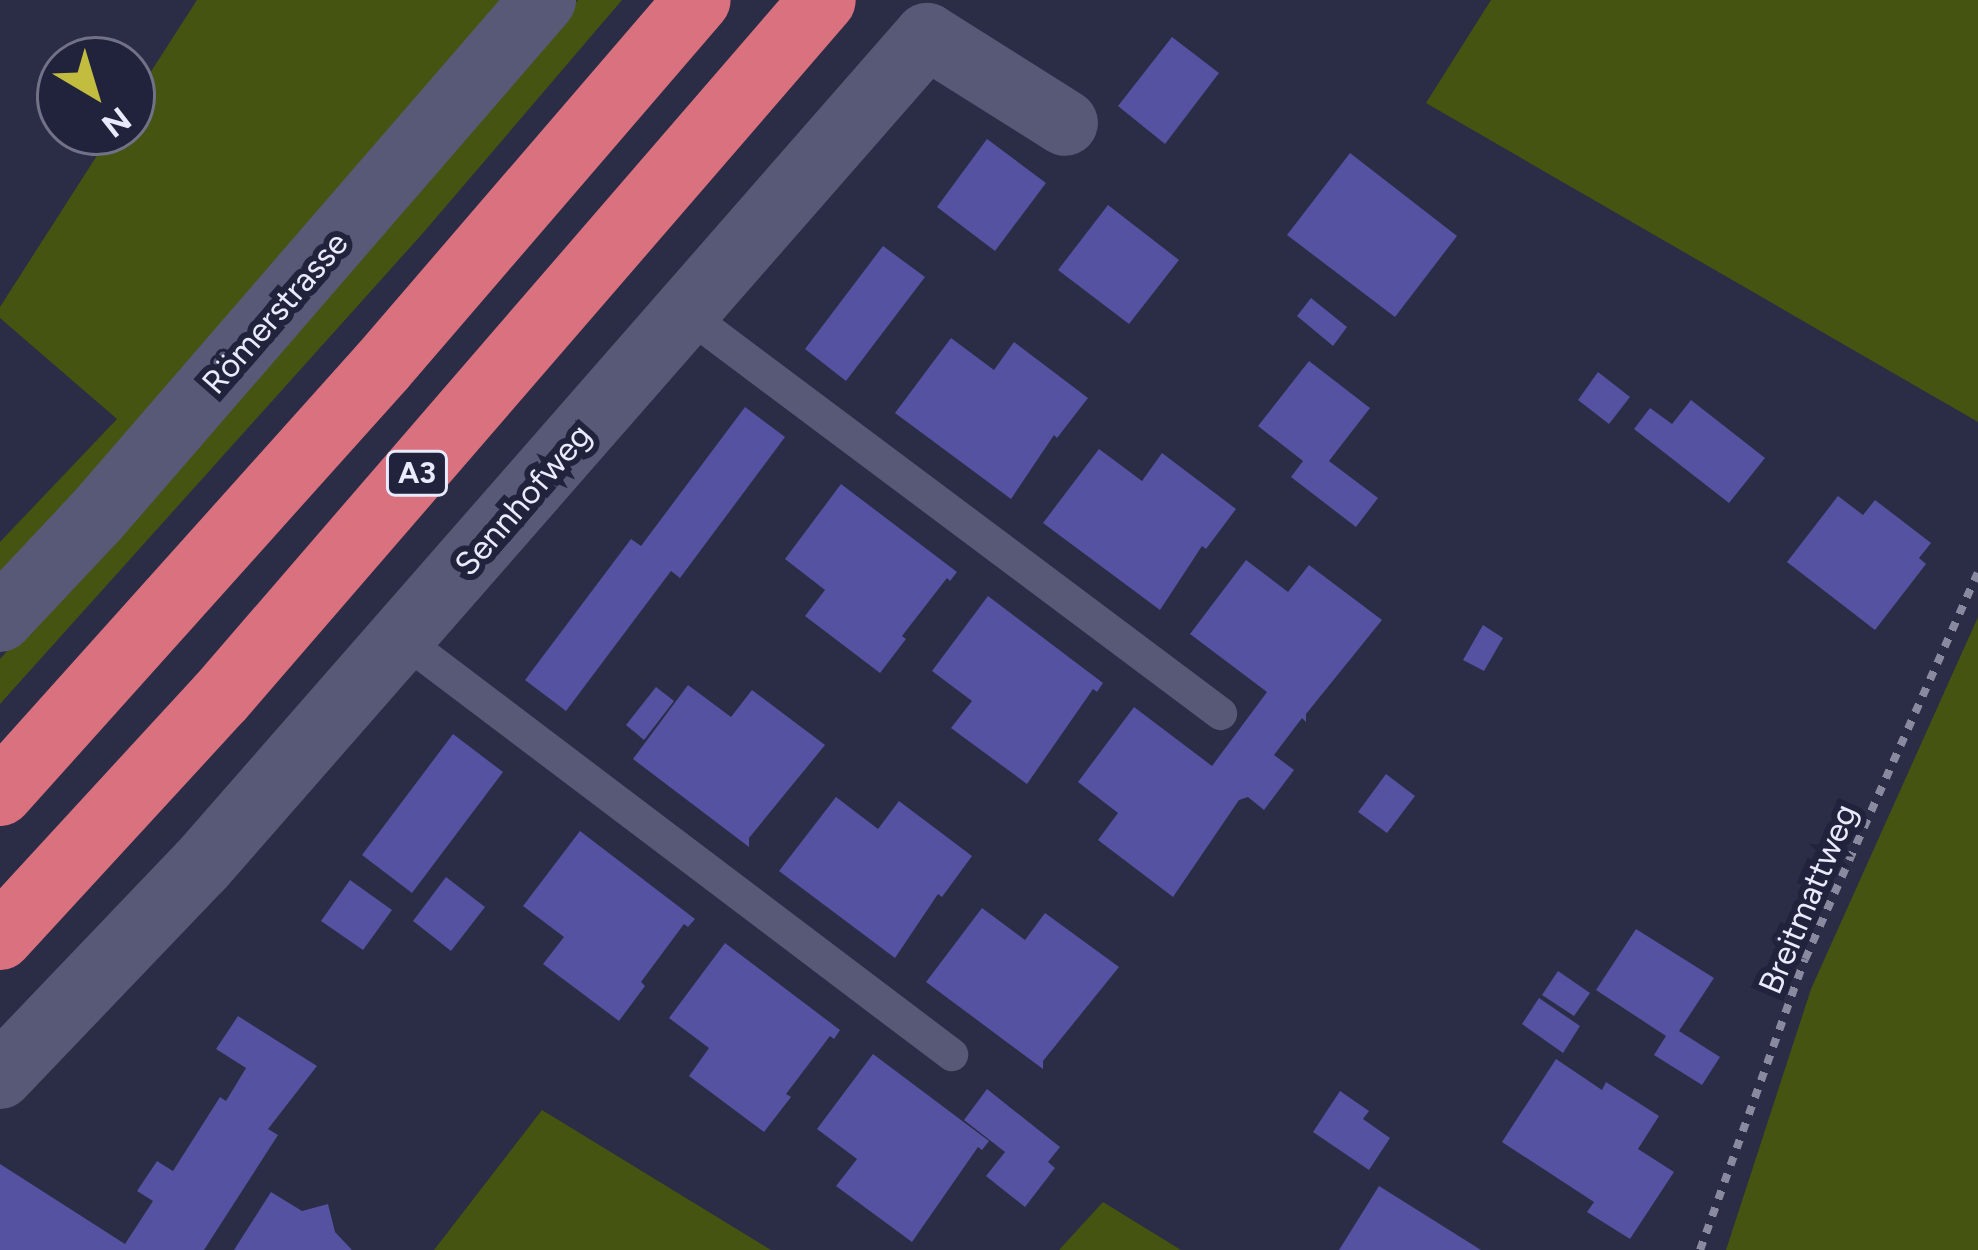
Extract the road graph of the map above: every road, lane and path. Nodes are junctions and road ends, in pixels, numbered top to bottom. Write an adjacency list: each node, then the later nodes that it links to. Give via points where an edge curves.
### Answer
1 (543, 0): 7 (street, Römerstrasse)
2 (698, 0): 10 (highway)
3 (824, 0): 11 (highway, A3, via 220,698)
4 (1065, 123): 5 (street, Sennhofweg, via 927,35)
5 (687, 314): 8 (street, Sennhofweg); 9 (lane)
6 (1978, 573): 14 (path, Breitmattweg, via 1805,959)
7 (0, 620)
8 (401, 638): 12 (lane); 13 (street, Sennhofweg, via 201,866)
9 (1220, 713)
10 (0, 793)
11 (0, 937)
12 (951, 1054)
13 (0, 1076)
14 (1700, 1250)

